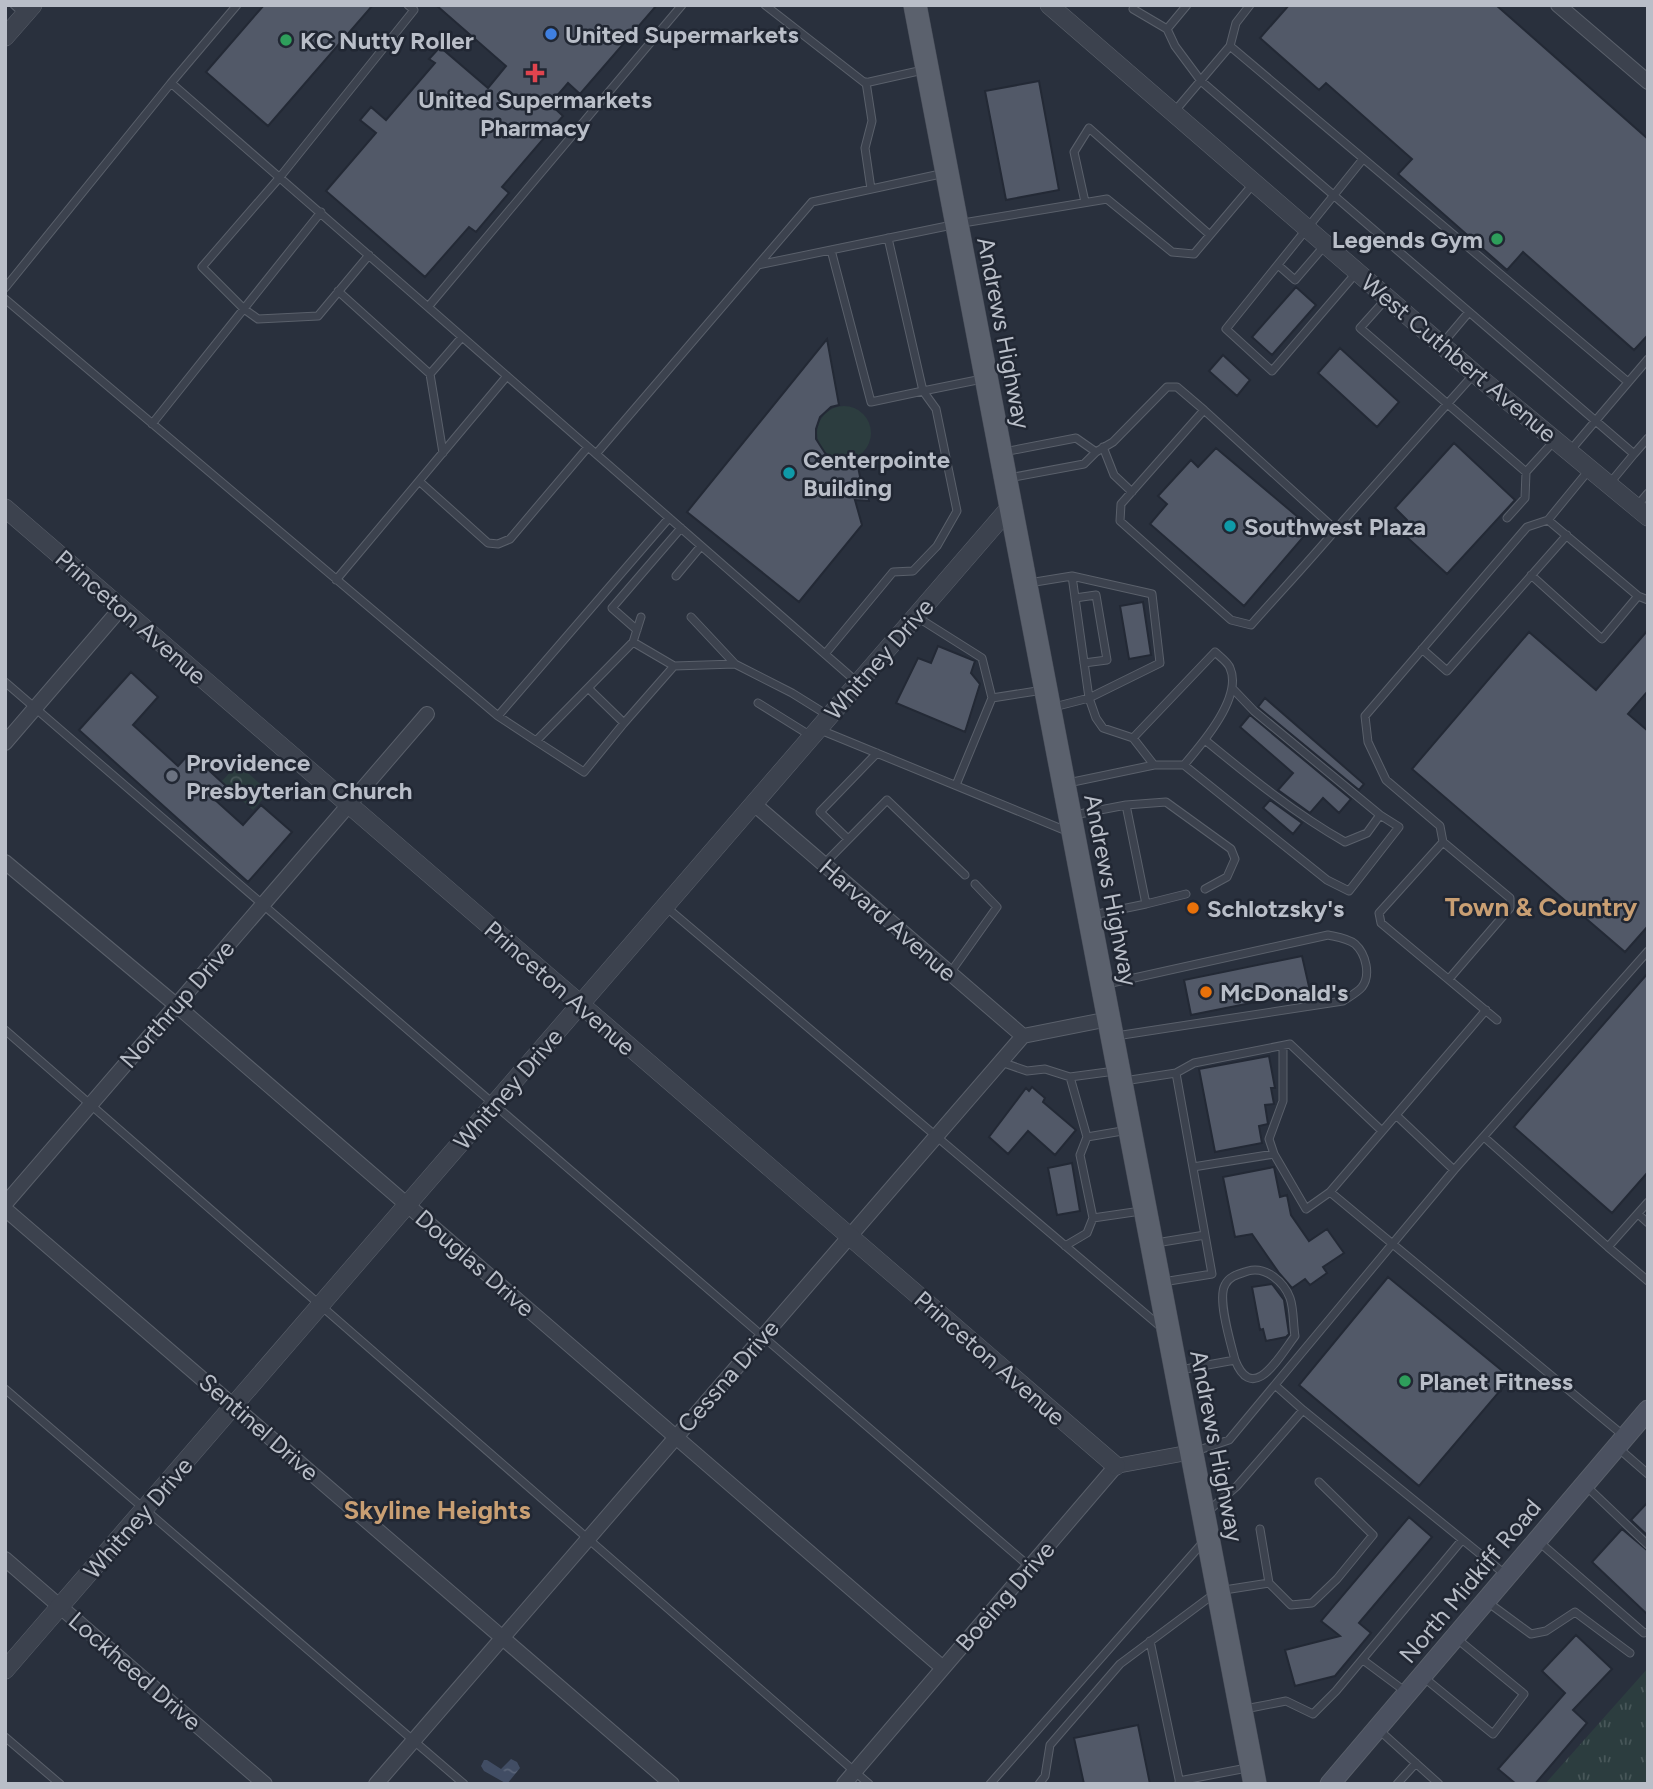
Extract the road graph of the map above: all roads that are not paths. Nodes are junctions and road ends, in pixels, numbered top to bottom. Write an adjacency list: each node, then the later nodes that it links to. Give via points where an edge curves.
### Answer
1 (237, 5): 19 (lane)
2 (408, 5): 23 (lane, via 414,10)
3 (682, 5): 43 (lane)
4 (765, 5): 17 (lane)
5 (915, 5): 15 (main road, Andrews Highway)
6 (1187, 5): 12 (lane)
7 (1250, 5): 14 (lane, via 1236,23)
8 (1558, 5): 18 (street)
9 (1133, 6): 12 (lane)
10 (1056, 7): 20 (street, West Cuthbert Avenue)
11 (24, 8): 13 (street)
12 (1167, 29): 16 (lane)
13 (5, 37)
14 (1230, 46): 16 (lane); 21 (lane)
15 (927, 69): 17 (lane); 22 (main road, Andrews Highway)
16 (1200, 81): 20 (lane); 26 (lane)
17 (866, 82): 25 (lane, via 872,121 865,148)
18 (1648, 82)
19 (171, 83): 23 (lane); 39 (lane)
20 (1174, 113): 24 (street, West Cuthbert Avenue)
21 (1363, 159): 26 (lane); 53 (lane)
22 (947, 173): 25 (lane); 29 (main road, Andrews Highway)
23 (281, 177): 28 (lane); 44 (lane, via 202,267)
24 (1254, 183): 30 (street, West Cuthbert Avenue); 31 (lane)
25 (871, 189): 36 (lane, via 812,202)
26 (1334, 196): 30 (lane); 45 (lane)
27 (1085, 202): 29 (lane); 31 (lane, via 1107,199 1172,252 1194,254); 31 (lane, via 1074,152 1089,128)
28 (321, 212): 35 (lane); 44 (lane)
29 (957, 224): 32 (lane); 52 (main road, Andrews Highway)
30 (1307, 229): 33 (street, West Cuthbert Avenue); 37 (lane)
31 (1210, 235)
32 (888, 238): 34 (lane); 54 (lane)
33 (1326, 244): 37 (lane, via 1295,280); 38 (street, West Cuthbert Avenue)
34 (831, 250): 36 (lane); 54 (lane, via 871,402)
35 (369, 255): 40 (lane); 43 (lane)
36 (758, 265): 66 (lane)
37 (1278, 265): 38 (lane, via 1226,329 1272,371)
38 (1357, 272): 41 (street, West Cuthbert Avenue)
39 (5, 288)
40 (338, 291): 44 (lane, via 318,316 258,319); 50 (lane)
41 (1387, 298): 47 (street, West Cuthbert Avenue); 55 (lane, via 1360,328)
42 (5, 299): 58 (lane)
43 (428, 307): 46 (lane)
44 (244, 309): 58 (lane)
45 (1469, 313): 47 (lane); 57 (lane)
46 (462, 337): 50 (lane); 51 (lane)
47 (1441, 345): 49 (street, West Cuthbert Avenue)
48 (1648, 359): 53 (lane)
49 (1474, 373): 55 (lane); 60 (street, West Cuthbert Avenue)
50 (430, 374): 64 (lane)
51 (507, 376): 61 (lane); 64 (lane)
52 (986, 379): 54 (lane); 65 (main road, Andrews Highway)
53 (1628, 382): 57 (lane)
54 (923, 391): 99 (lane, via 936,409 957,511 937,546 913,571 893,572)
55 (1447, 404): 69 (lane); 81 (lane)
56 (1204, 410): 62 (lane, via 1177,387 1167,387); 73 (lane); 81 (lane)
57 (1595, 421): 63 (lane); 67 (lane)
58 (152, 424): 87 (lane)
59 (1648, 438): 67 (lane)
60 (1554, 440): 63 (street, West Cuthbert Avenue); 69 (lane)
61 (588, 447): 66 (lane); 71 (lane, via 510,539 498,544 488,543)
62 (1100, 450): 65 (lane, via 1076,438); 70 (lane, via 1084,464); 73 (lane, via 1114,475)
63 (1569, 452): 68 (street, West Cuthbert Avenue)
64 (443, 453): 71 (lane)
65 (1000, 453): 70 (main road, Andrews Highway)
66 (596, 454): 77 (lane)
67 (1634, 454): 72 (lane)
68 (1589, 469): 72 (street, West Cuthbert Avenue); 79 (lane)
69 (1526, 472): 78 (lane, via 1525,498)
70 (1005, 479): 74 (main road, Andrews Highway)
71 (419, 481): 87 (lane)
72 (1608, 485): 75 (street, West Cuthbert Avenue)
73 (1132, 492): 81 (lane, via 1121,504 1120,521 1230,620 1251,625)
74 (1011, 506): 88 (main road, Andrews Highway); 94 (street, Whitney Drive)
75 (1644, 506)
76 (5, 508): 92 (street, Princeton Avenue)
77 (669, 518): 80 (lane); 113 (lane)
78 (1507, 518)
79 (1548, 520): 82 (lane); 98 (lane, via 1527,527)
80 (681, 528): 83 (lane); 96 (lane, via 611,608)
81 (1336, 530)
82 (1567, 535): 84 (lane); 89 (lane)
83 (701, 546): 85 (lane); 99 (lane)
84 (1531, 575): 89 (lane, via 1602,639); 98 (lane, via 1447,671)
85 (676, 576)
86 (1072, 576): 88 (lane); 90 (lane); 108 (lane, via 1152,594 1160,663)
87 (336, 580): 113 (lane)
88 (1025, 583): 109 (main road, Andrews Highway)
89 (1638, 596): 91 (lane)
90 (1075, 598): 100 (lane); 100 (lane, via 1096,595 1107,660)
91 (1648, 600)
92 (121, 608): 111 (street); 126 (street, Princeton Avenue)
93 (691, 617): 101 (lane)
94 (915, 617): 104 (street, Whitney Drive); 107 (lane, via 982,658)
95 (640, 618): 96 (lane)
96 (637, 630): 97 (lane)
97 (633, 642): 102 (lane); 105 (lane)
98 (1422, 649): 131 (lane, via 1365,716 1368,742 1386,780 1440,826)
99 (825, 654): 104 (lane)
100 (1084, 663): 108 (lane)
101 (736, 664): 102 (lane); 115 (lane, via 792,693)
102 (674, 666): 114 (lane)
103 (5, 682): 111 (lane)
104 (858, 683): 115 (street, Whitney Drive)
105 (588, 688): 114 (lane); 118 (lane)
106 (1233, 690): 116 (lane, via 1230,667 1215,652); 117 (lane); 128 (lane)
107 (992, 698): 109 (lane); 124 (lane)
108 (1089, 698): 109 (lane); 116 (lane, via 1103,728)
109 (1047, 699): 123 (main road, Andrews Highway)
110 (758, 703): 115 (lane)
111 (35, 708): 119 (street); 139 (lane)
112 (427, 714): 126 (street, Northrup Drive)
113 (498, 716): 118 (lane)
114 (624, 723): 118 (lane, via 584,772)
115 (820, 727): 120 (lane); 125 (street, Whitney Drive)
116 (1133, 738): 121 (lane)
117 (1205, 740): 122 (lane); 128 (lane, via 1273,796 1345,842 1367,833)
118 (536, 741)
119 (5, 743)
120 (877, 753): 124 (lane); 130 (lane, via 820,812)
121 (1154, 765): 122 (lane); 123 (lane)
122 (1184, 765): 128 (lane, via 1327,880 1349,891 1399,827)
123 (1064, 784): 129 (main road, Andrews Highway)
124 (956, 785): 129 (lane)
125 (754, 804): 133 (street, Harvard Avenue); 140 (street, Whitney Drive)
126 (350, 805): 139 (street, Northrup Drive); 147 (street, Princeton Avenue)
127 (1126, 805): 129 (lane); 136 (lane, via 1166,802 1231,849 1235,859 1227,877); 138 (lane)
128 (1380, 815)
129 (1071, 824): 141 (main road, Andrews Highway)
130 (848, 839): 133 (lane); 134 (lane, via 887,800)
131 (1443, 842): 144 (lane, via 1510,898 1510,908); 144 (lane, via 1379,913 1381,923)
132 (5, 862): 146 (street, Douglas Drive)
133 (824, 864): 143 (street, Harvard Avenue)
134 (965, 875)
135 (975, 884): 143 (lane, via 997,907)
136 (1205, 889)
137 (1186, 894): 138 (lane)
138 (1146, 904): 141 (lane)
139 (263, 905): 146 (street, Northrup Drive); 159 (lane)
140 (665, 907): 147 (street, Whitney Drive); 163 (lane)
141 (1089, 915): 145 (main road, Andrews Highway)
142 (1648, 951): 165 (lane)
143 (950, 973): 152 (street, Harvard Avenue)
144 (1449, 979): 148 (lane)
145 (1102, 986): 150 (main road, Andrews Highway); 150 (lane, via 1328,935 1355,944 1368,973 1362,987 1343,1001)
146 (176, 1005): 158 (street, Northrup Drive); 171 (street, Douglas Drive)
147 (580, 1005): 159 (street, Whitney Drive); 178 (street, Princeton Avenue)
148 (1486, 1010): 149 (lane); 160 (lane)
149 (1497, 1020)
150 (1110, 1028): 152 (street); 156 (main road, Andrews Highway)
151 (5, 1030): 158 (lane)
152 (1023, 1036): 154 (street, Cessna Drive)
153 (1283, 1046): 155 (lane, via 1194,1063); 162 (lane, via 1290,1044); 166 (lane, via 1283,1101 1269,1139)
154 (1000, 1061): 157 (lane, via 1027,1071 1045,1069); 163 (street, Cessna Drive)
155 (1176, 1073): 156 (lane); 167 (lane)
156 (1120, 1076): 157 (lane); 161 (main road, Andrews Highway)
157 (1070, 1077): 164 (lane)
158 (91, 1104): 172 (street, Northrup Drive); 185 (lane)
159 (494, 1105): 171 (street, Whitney Drive); 187 (lane)
160 (1397, 1116): 162 (lane); 168 (lane)
161 (1130, 1130): 164 (lane); 173 (main road, Andrews Highway)
162 (1382, 1131): 169 (lane)
163 (936, 1136): 178 (street, Cessna Drive); 181 (lane)
164 (1087, 1137): 175 (lane, via 1080,1154)
165 (1484, 1137): 168 (lane); 182 (lane)
166 (1274, 1154): 167 (lane); 169 (lane, via 1306,1209)
167 (1193, 1167): 177 (lane)
168 (1454, 1170): 179 (lane)
169 (1331, 1192): 179 (lane)
170 (1648, 1202): 174 (lane)
171 (408, 1205): 185 (street, Whitney Drive); 195 (street, Douglas Drive)
172 (5, 1206): 192 (street, Sentinel Drive)
173 (1145, 1211): 175 (lane); 180 (main road, Andrews Highway)
174 (1638, 1214): 176 (lane); 182 (lane)
175 (1093, 1218): 181 (lane, via 1087,1233)
176 (1648, 1223)
177 (1205, 1234): 180 (lane); 184 (lane, via 1212,1274)
178 (849, 1236): 187 (street, Cessna Drive); 198 (street, Princeton Avenue)
179 (1393, 1242): 190 (lane); 196 (lane)
180 (1152, 1243): 184 (main road, Andrews Highway)
181 (1065, 1245): 186 (lane)
182 (1608, 1247): 183 (lane)
183 (1648, 1281)
184 (1159, 1282): 186 (main road, Andrews Highway)
185 (321, 1306): 192 (street, Whitney Drive); 205 (lane)
186 (1169, 1334): 189 (main road, Andrews Highway)
187 (761, 1337): 195 (street, Cessna Drive); 210 (lane)
188 (1234, 1360): 188 (lane, via 1224,1285 1234,1275 1265,1270 1290,1298 1295,1336 1258,1379 1240,1373); 189 (lane)
189 (1176, 1371): 197 (main road, Andrews Highway)
190 (1276, 1385): 193 (lane); 197 (lane, via 1229,1440)
191 (5, 1389): 202 (lane)
192 (235, 1406): 202 (street, Whitney Drive); 217 (street, Sentinel Drive)
193 (1303, 1410): 203 (lane); 206 (lane)
194 (1648, 1410): 196 (main road, North Midkiff Road)
195 (676, 1437): 205 (street, Cessna Drive); 222 (street, Douglas Drive)
196 (1621, 1441): 199 (lane); 201 (main road, North Midkiff Road)
197 (1192, 1452): 198 (street); 203 (main road, Andrews Highway)
198 (1116, 1466): 210 (street, Boeing Drive)
199 (1648, 1474)
200 (1319, 1482): 212 (lane, via 1373,1535 1312,1603 1291,1605)
201 (1585, 1484): 207 (main road, North Midkiff Road); 208 (lane)
202 (145, 1510): 215 (street, Whitney Drive); 229 (lane)
203 (1205, 1526): 213 (main road, Andrews Highway); 241 (lane)
204 (1260, 1529): 212 (lane)
205 (587, 1539): 217 (street, Cessna Drive); 231 (lane)
206 (1462, 1540): 211 (lane); 221 (lane)
207 (1537, 1540): 211 (main road, North Midkiff Road); 216 (lane)
208 (1648, 1545)
209 (5, 1559): 215 (street, Lockheed Drive)
210 (1030, 1567): 222 (street, Boeing Drive)
211 (1506, 1576): 214 (main road, North Midkiff Road)
212 (1269, 1583): 213 (lane)
213 (1218, 1591): 219 (lane); 226 (main road, Andrews Highway)
214 (1486, 1600): 218 (main road, North Midkiff Road); 220 (lane, via 1531,1634 1546,1631 1575,1612)
215 (60, 1607): 223 (street, Whitney Drive); 235 (street, Lockheed Drive)
216 (1648, 1632)
217 (502, 1637): 229 (street, Cessna Drive); 238 (street, Sentinel Drive)
218 (1455, 1637): 224 (main road, North Midkiff Road); 224 (lane, via 1524,1694 1493,1734)
219 (1150, 1641): 233 (lane); 242 (lane, via 1120,1664 1050,1745)
220 (1630, 1654)
221 (1363, 1660): 225 (lane); 226 (lane, via 1313,1714 1286,1701)
222 (943, 1668): 231 (street, Boeing Drive)
223 (5, 1670)
224 (1422, 1676): 225 (main road, North Midkiff Road)
225 (1407, 1693): 227 (main road, North Midkiff Road)
226 (1241, 1709): 232 (main road, Andrews Highway)
227 (1377, 1728): 230 (lane); 243 (main road, North Midkiff Road)
228 (5, 1737): 234 (lane)
229 (414, 1740): 236 (street, Cessna Drive); 237 (lane)
230 (1416, 1763): 244 (lane); 245 (lane)
231 (855, 1771): 239 (street, Boeing Drive); 240 (lane)
232 (1253, 1776): 233 (lane)
233 (1179, 1783)
234 (60, 1784)
235 (265, 1784)
236 (376, 1784)
237 (464, 1784)
238 (672, 1784)
239 (844, 1784)
240 (870, 1784)
241 (990, 1784)
242 (1040, 1784)
243 (1330, 1784)
244 (1397, 1784)
245 (1438, 1784)

